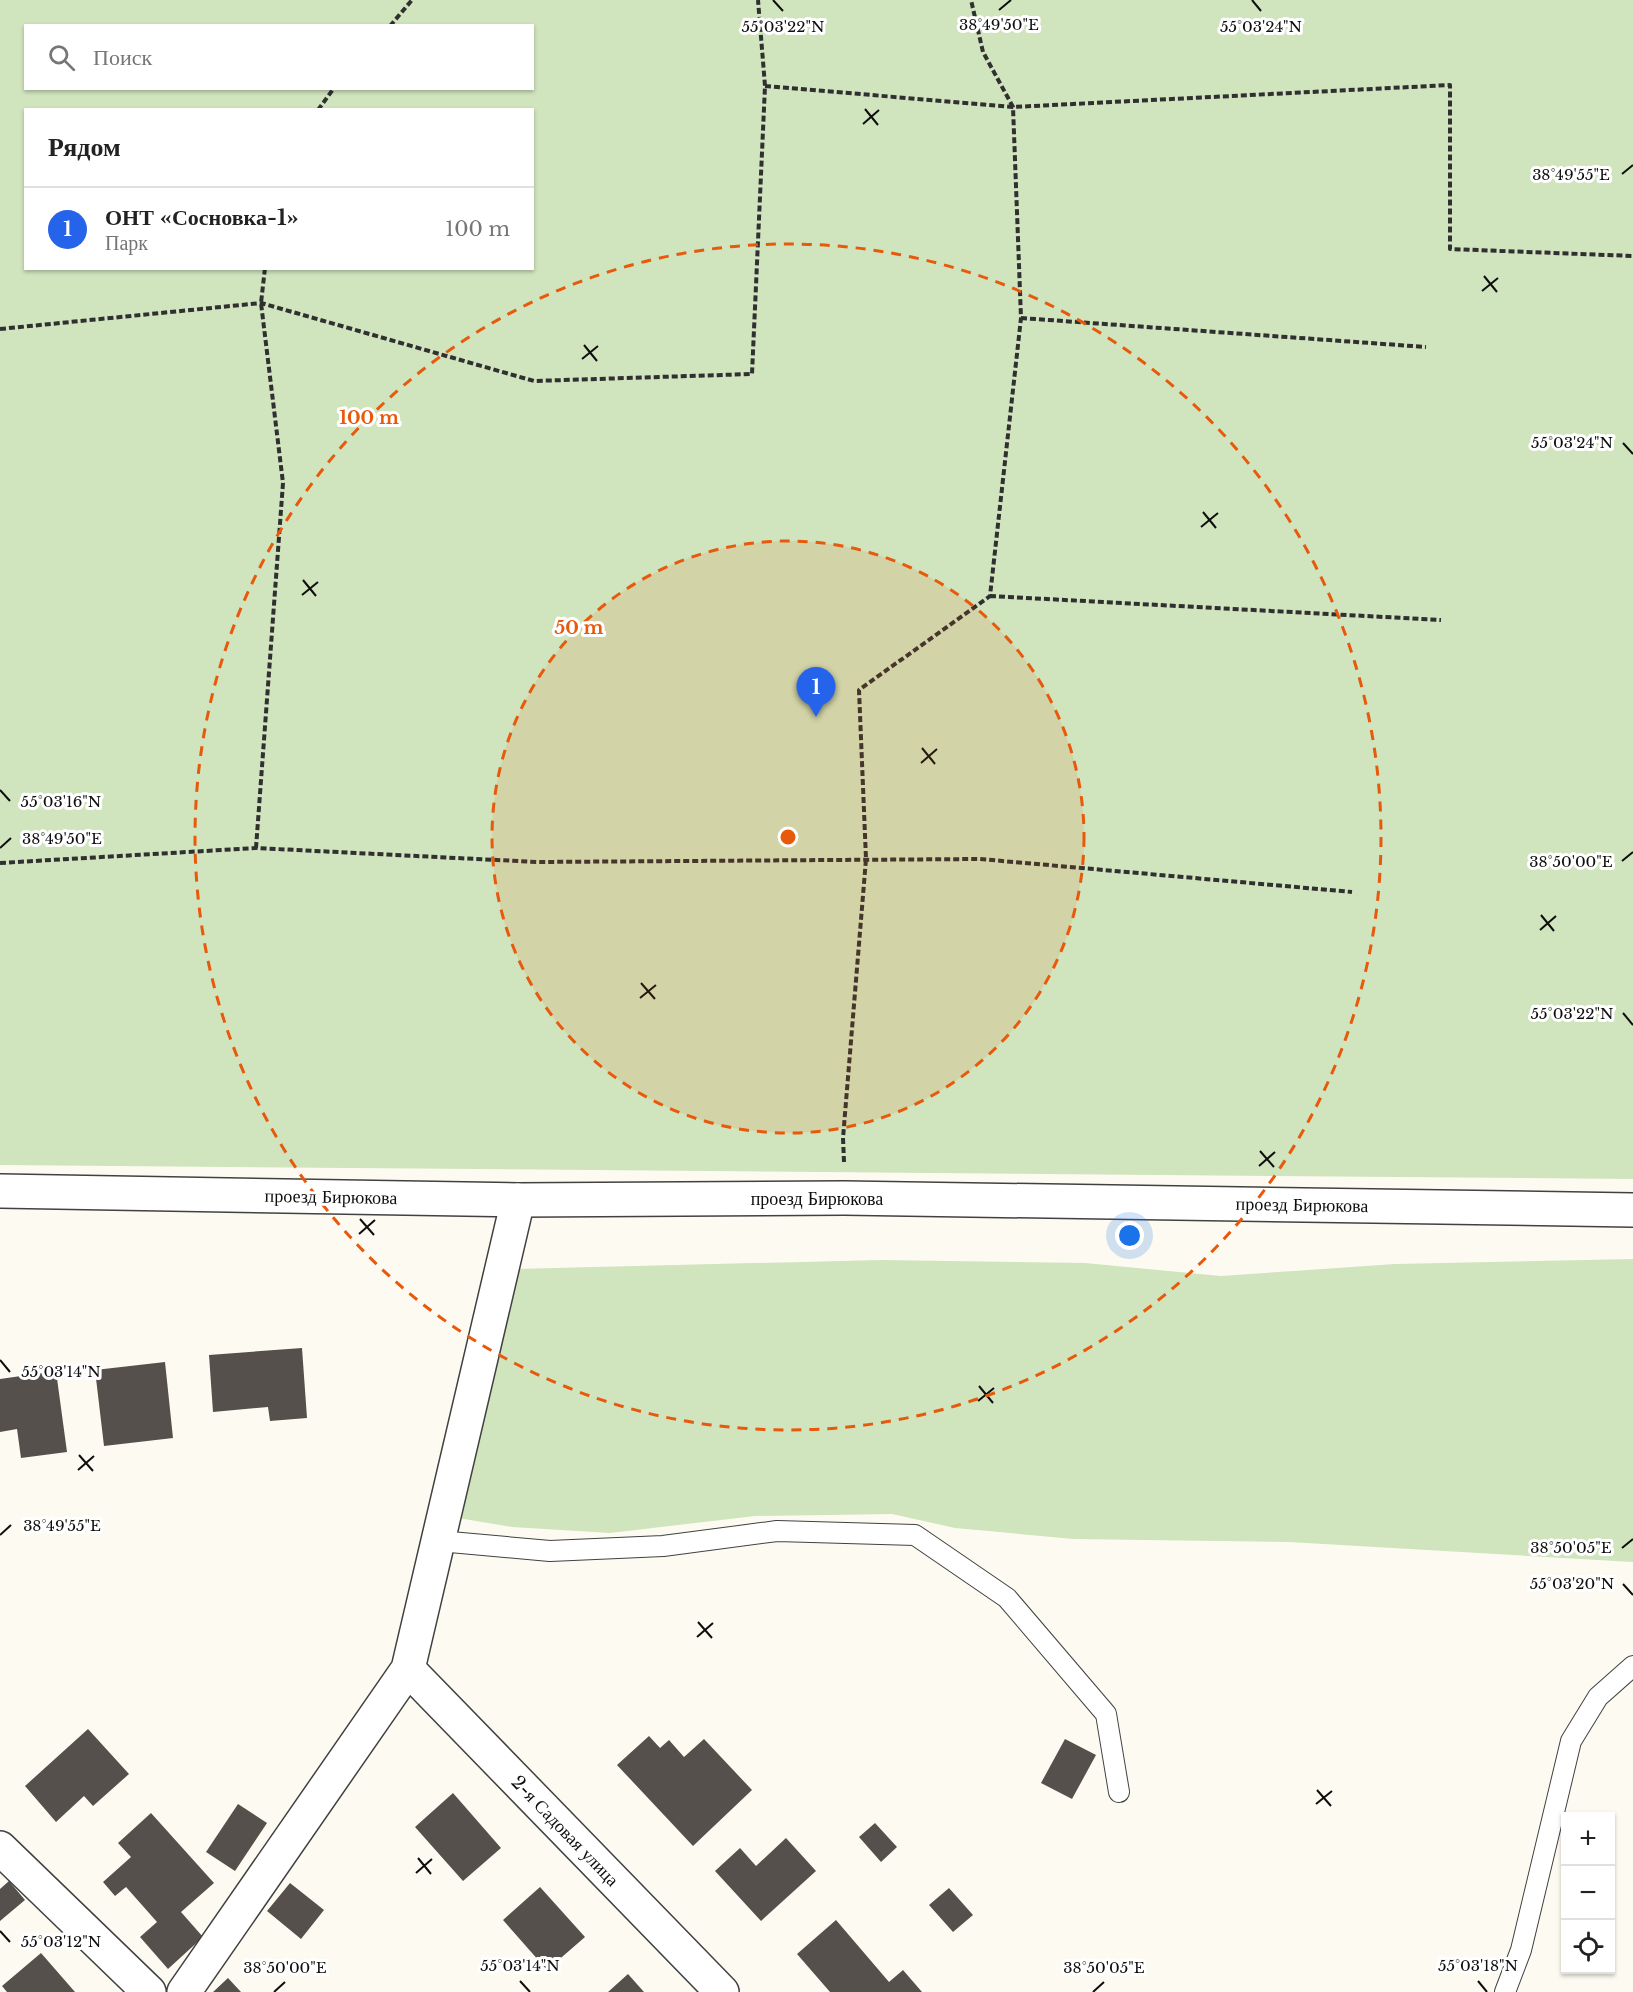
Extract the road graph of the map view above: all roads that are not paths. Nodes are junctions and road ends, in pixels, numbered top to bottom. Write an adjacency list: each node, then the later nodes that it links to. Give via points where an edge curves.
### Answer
1 (0, 1191): 2 (street, проезд Бирюкова)
2 (518, 1200): 3 (street, проезд Бирюкова, via 844,1198); 4 (street)
3 (1633, 1210)
4 (439, 1541): 6 (street); 7 (lane, via 549,1551 663,1546 777,1531 915,1535 1007,1598 1106,1714)
5 (1633, 1666): 12 (lane, via 1598,1697 1571,1741 1521,1950)
6 (408, 1669): 10 (street); 11 (street, 2-я Садовая улица)
7 (1119, 1792)
8 (0, 1848): 9 (street)
9 (149, 1992)
10 (184, 1992)
11 (722, 1992)
12 (1505, 1992)

